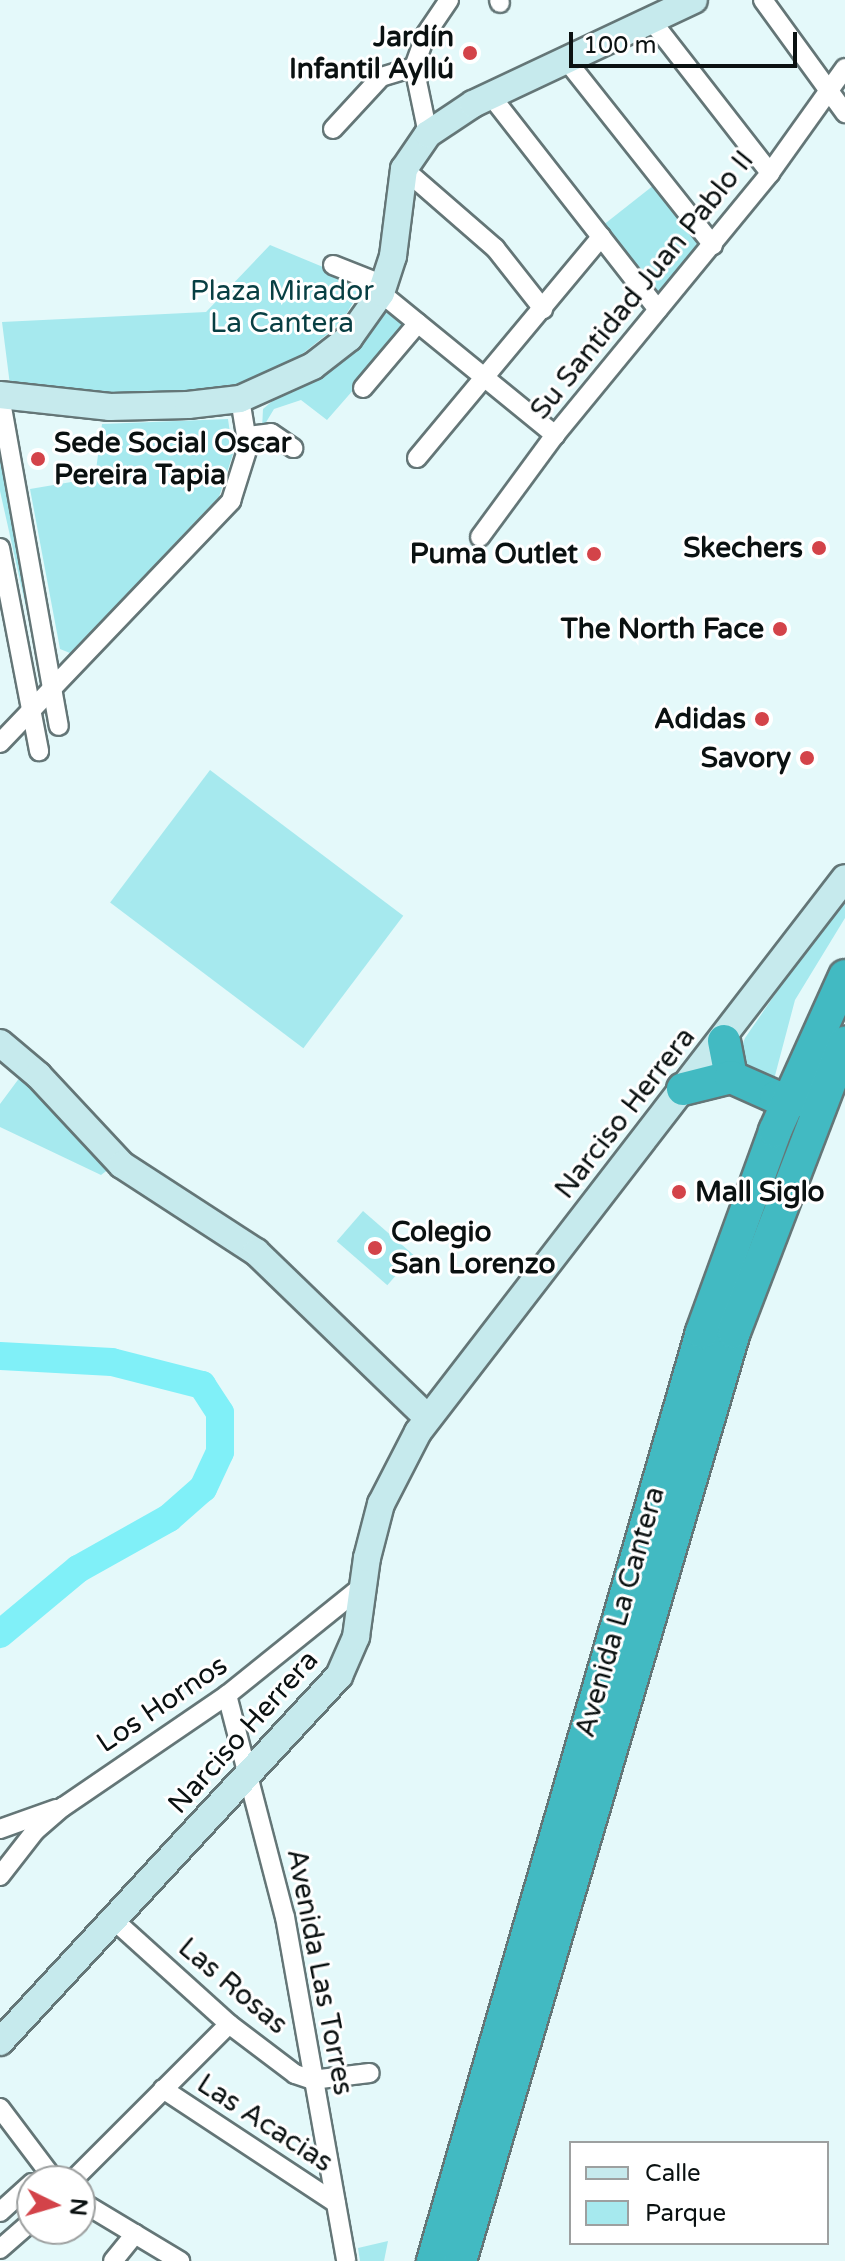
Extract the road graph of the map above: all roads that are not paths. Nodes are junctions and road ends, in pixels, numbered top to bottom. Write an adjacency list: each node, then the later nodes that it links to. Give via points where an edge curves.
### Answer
1 (449, 0): 6 (street, via 426,34)
2 (694, 0): 4 (street)
3 (763, 0): 8 (street)
4 (651, 20): 5 (street); 14 (street)
5 (567, 61): 9 (street); 16 (street)
6 (414, 67): 11 (street, via 381,77); 12 (street)
7 (845, 68): 8 (street, Su Santidad Juan Pablo II)
8 (828, 91): 10 (street); 14 (street, Su Santidad Juan Pablo II)
9 (491, 96): 12 (street); 15 (street)
10 (845, 113)
11 (333, 129)
12 (428, 134): 13 (street)
13 (404, 169): 18 (street, via 393,256); 19 (street, via 495,248)
14 (770, 173): 16 (street, Su Santidad Juan Pablo II)
15 (601, 237): 19 (street); 20 (street)
16 (713, 245): 20 (street, Su Santidad Juan Pablo II)
17 (333, 265): 18 (street)
18 (382, 289): 21 (street); 25 (street, via 340,347 298,375)
19 (543, 309): 22 (street)
20 (658, 310): 26 (street, Su Santidad Juan Pablo II)
21 (418, 323): 22 (street); 23 (street)
22 (486, 379): 26 (street); 29 (street)
23 (363, 388)
24 (0, 396): 25 (street, via 110,407); 33 (street)
25 (240, 399): 27 (street)
26 (555, 435): 30 (street, Su Santidad Juan Pablo II)
27 (248, 436): 28 (street, via 271,433); 33 (street, via 245,469 224,510)
28 (293, 448)
29 (417, 458)
30 (480, 537)
31 (0, 548): 32 (street)
32 (2, 569): 34 (street)
33 (53, 686): 34 (street); 35 (street)
34 (32, 709): 36 (street); 37 (street)
35 (59, 726)
36 (0, 743)
37 (39, 751)
38 (845, 878): 40 (street, Narciso Herrera)
39 (845, 976): 45 (highway, Avenida La Cantera)
40 (724, 1041): 43 (highway); 44 (street, Narciso Herrera)
41 (0, 1043): 46 (street, via 38,1075 122,1165 256,1252)
42 (845, 1043): 45 (highway, Avenida La Cantera)
43 (731, 1077): 44 (highway); 45 (highway)
44 (683, 1089): 46 (street, Narciso Herrera)
45 (804, 1100): 72 (highway, Avenida La Cantera, via 702,1332); 73 (highway, Avenida La Cantera)
46 (428, 1418): 47 (street, Narciso Herrera, via 381,1504)
47 (364, 1585): 48 (street, Los Hornos); 49 (street, Narciso Herrera, via 356,1637 339,1676)
48 (227, 1695): 49 (street, Avenida Las Torres); 50 (street, Los Hornos)
49 (251, 1773): 53 (street, Narciso Herrera); 57 (street, Avenida Las Torres, via 285,1917)
50 (63, 1807): 51 (street); 52 (street, Los Hornos, via 35,1831)
51 (0, 1829)
52 (0, 1876)
53 (115, 1921): 54 (street, Las Rosas); 55 (street, Narciso Herrera)
54 (229, 2024): 57 (street, Las Rosas, via 295,2074); 58 (street)
55 (0, 2042)
56 (370, 2073): 57 (street)
57 (312, 2080): 63 (street, Avenida Las Torres)
58 (163, 2089): 61 (street); 63 (street, Las Acacias)
59 (0, 2108): 60 (street)
60 (34, 2165)
61 (88, 2165)
62 (16, 2199): 65 (street)
63 (336, 2203): 71 (street, Avenida Las Torres)
64 (96, 2211): 66 (street)
65 (0, 2212)
66 (135, 2234): 69 (street); 70 (street)
67 (16, 2235): 68 (street)
68 (0, 2249)
69 (113, 2261)
70 (180, 2261)
71 (346, 2261)
72 (433, 2261)
73 (460, 2261)

